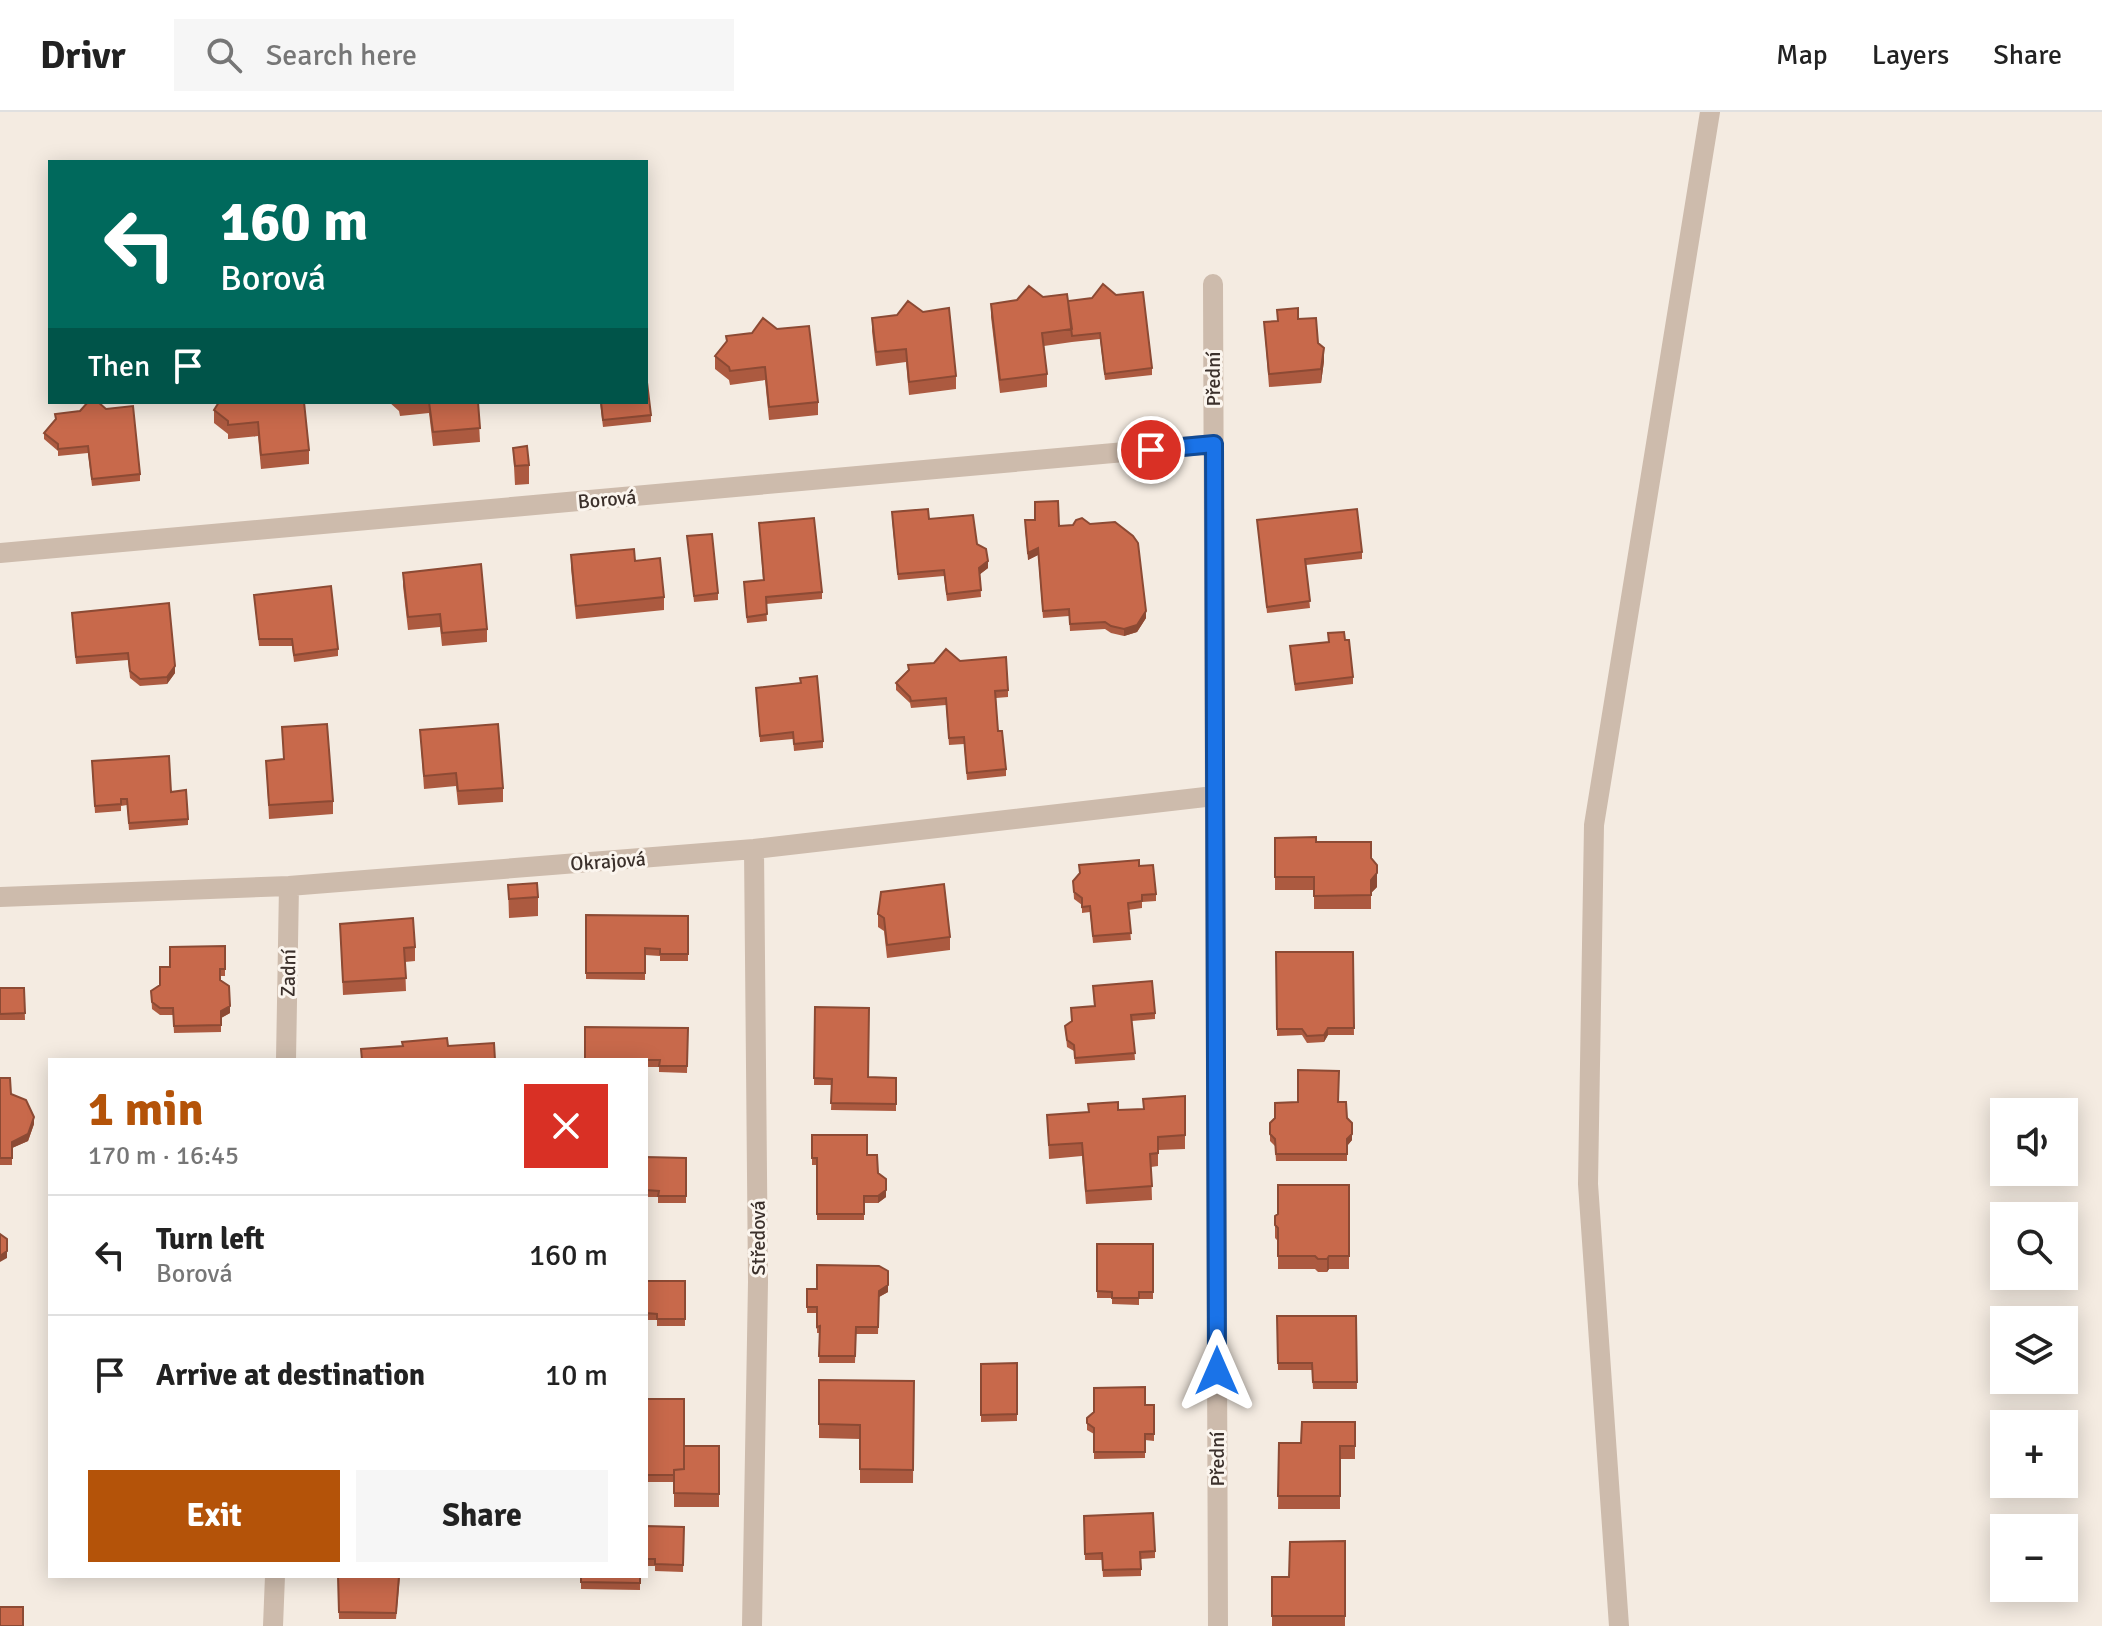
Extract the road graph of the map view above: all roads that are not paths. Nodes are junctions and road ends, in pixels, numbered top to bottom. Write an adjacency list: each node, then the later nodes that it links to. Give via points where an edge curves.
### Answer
1 (1710, 112): 14 (street, via 1594,825 1588,1184)
2 (1213, 284): 3 (street, Přední)
3 (1214, 444): 4 (street, Borová); 5 (street, Přední)
4 (0, 553)
5 (1214, 796): 6 (street, Okrajová); 13 (street, Přední)
6 (754, 849): 7 (street, Okrajová); 12 (street, Středová, via 758,1282)
7 (289, 886): 8 (street, Okrajová); 9 (street, Zadní)
8 (0, 897)
9 (286, 1058)
10 (275, 1578): 11 (street)
11 (273, 1626)
12 (752, 1626)
13 (1218, 1626)
14 (1619, 1626)

